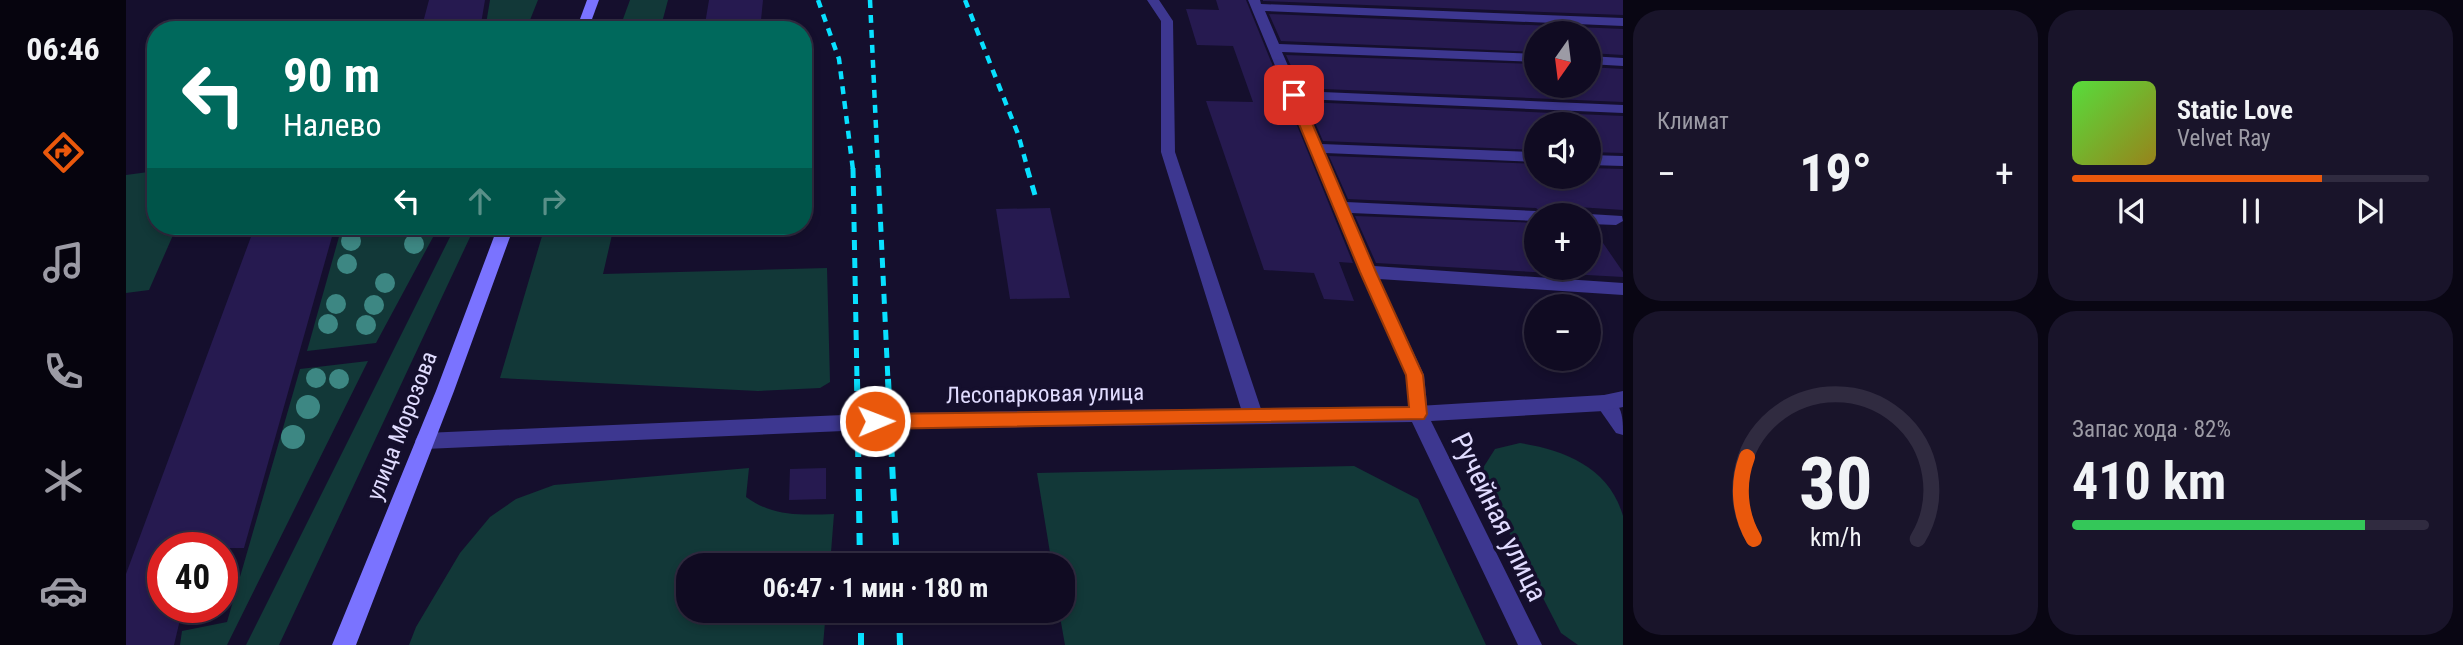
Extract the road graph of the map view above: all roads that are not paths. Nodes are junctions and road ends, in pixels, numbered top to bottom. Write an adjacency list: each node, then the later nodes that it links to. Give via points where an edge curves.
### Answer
1 (593, 0): 4 (main road)
2 (1153, 0): 25 (street, via 1167,21 1168,152)
3 (1255, 4): 5 (street); 6 (street)
4 (585, 21)
5 (1623, 22)
6 (1274, 48): 7 (street); 10 (street)
7 (1524, 58)
8 (1601, 61): 9 (street)
9 (1623, 62)
10 (1294, 95): 11 (street); 12 (street)
11 (1623, 109)
12 (1316, 148): 13 (street); 16 (street)
13 (1524, 157)
14 (1601, 160): 15 (street)
15 (1623, 161)
16 (1341, 208): 17 (street); 21 (street)
17 (1524, 216)
18 (1601, 219): 19 (street)
19 (1616, 220)
20 (503, 235): 27 (main road, улица Морозова)
21 (1368, 272): 22 (street); 24 (street, via 1415,375)
22 (1623, 289)
23 (1613, 401): 24 (street, Лесопарковая улица); 26 (street)
24 (1418, 414): 25 (street, Лесопарковая улица); 29 (street, Ручейная улица)
25 (1253, 415): 27 (street, Лесопарковая улица, via 890,421)
26 (1623, 426)
27 (425, 441): 28 (main road, улица Морозова)
28 (344, 645)
29 (1530, 645)

